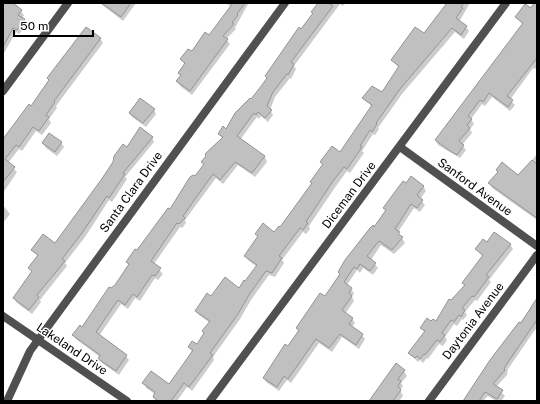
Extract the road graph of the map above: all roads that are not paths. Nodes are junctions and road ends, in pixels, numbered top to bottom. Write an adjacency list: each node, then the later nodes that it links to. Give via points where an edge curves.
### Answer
1 (68, 3): 4 (street)
2 (285, 3): 9 (street, Santa Clara Drive)
3 (506, 3): 5 (street, Diceman Drive)
4 (3, 91)
5 (400, 147): 6 (street, Sanford Avenue); 12 (street, Diceman Drive)
6 (537, 246)
7 (537, 255): 13 (street, Daytonia Avenue)
8 (3, 316): 9 (street, Lakeland Drive)
9 (38, 340): 10 (street, Santa Clara Drive, via 30,351); 11 (street, Lakeland Drive)
10 (7, 401)
11 (127, 401)
12 (210, 401)
13 (429, 401)

